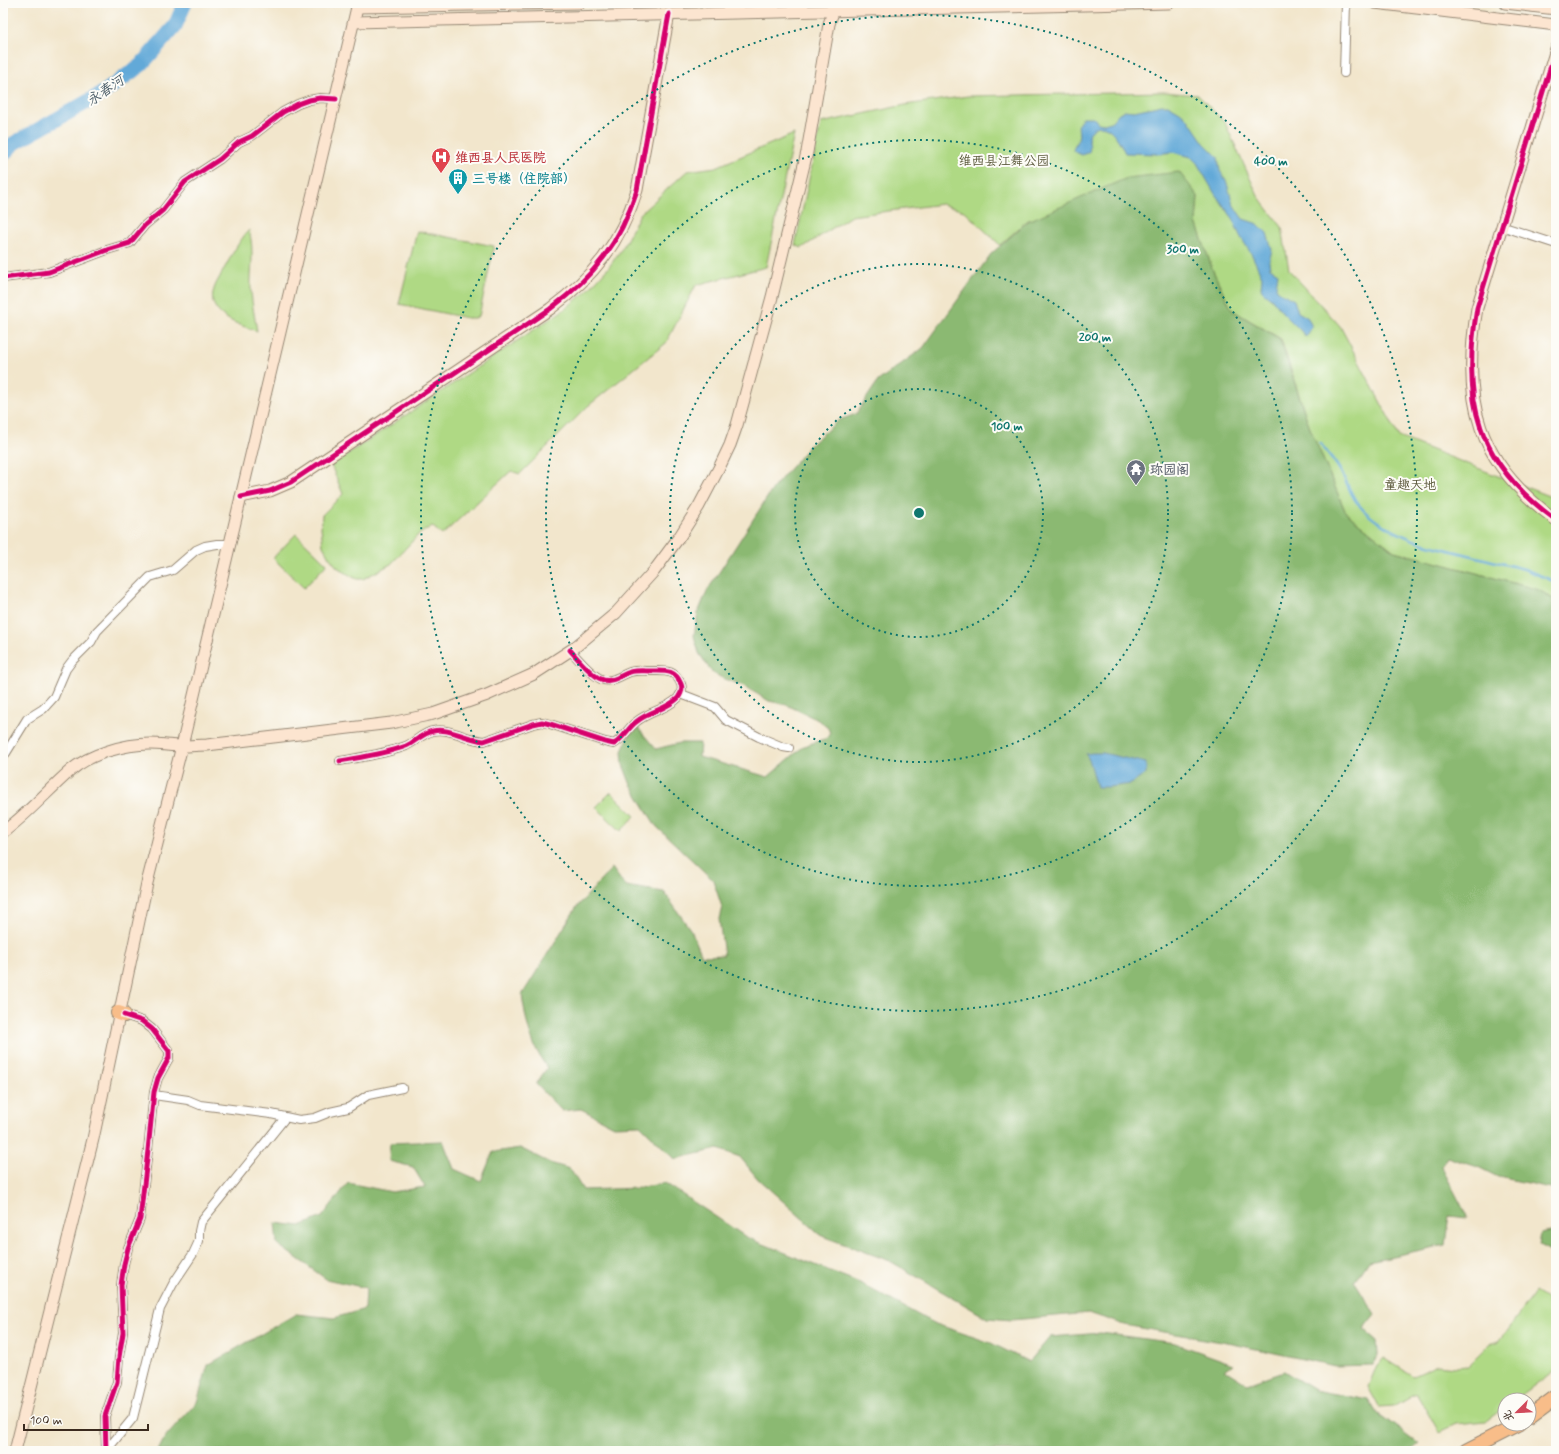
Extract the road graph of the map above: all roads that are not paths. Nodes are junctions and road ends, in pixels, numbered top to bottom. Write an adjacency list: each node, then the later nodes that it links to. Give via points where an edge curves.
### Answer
1 (579, 3): 6 (main road)
2 (1169, 3): 7 (main road)
3 (1346, 3): 13 (street)
4 (1375, 3): 11 (main road)
5 (1505, 3): 8 (main road)
6 (358, 4): 10 (main road)
7 (834, 7): 9 (main road); 21 (main road, via 807,152 791,220 730,445 695,512 663,559 616,613)
8 (1556, 8)
9 (669, 14): 10 (main road); 18 (main road, via 637,190 620,232 599,264 576,288 550,309 291,482 270,491)
10 (354, 22): 14 (main road)
11 (1556, 25)
12 (1556, 48): 15 (main road)
13 (1344, 73)
14 (336, 99): 17 (street, via 320,98 298,104 239,142 220,159 185,182 163,210 130,243 49,272); 18 (main road)
15 (1501, 226): 16 (street); 19 (main road, via 1477,308 1472,336 1471,371 1476,415 1490,450 1503,470 1538,507)
16 (1556, 244)
17 (3, 278)
18 (241, 497): 20 (main road)
19 (1556, 520)
20 (230, 544): 23 (main road); 25 (street, via 205,546 196,550 173,570 150,577 72,660 54,697 43,709 27,719)
21 (570, 650): 22 (street, via 601,680 607,681 640,670 671,671 676,674 682,685); 23 (main road, via 512,685 426,716 364,727 230,743)
22 (681, 694): 24 (street, via 715,707 726,720 759,737); 26 (street, via 664,709 635,723 614,744 542,722 484,741 443,730 433,731 400,748)
23 (182, 746): 27 (main road, via 149,744 95,755 71,770 19,821); 28 (main road, via 180,775)
24 (789, 748)
25 (3, 755)
26 (340, 761)
27 (3, 832)
28 (121, 1014): 30 (street, via 142,1021 152,1029 169,1052); 35 (main road, via 93,1139); 36 (main road, via 99,1140)
29 (402, 1088): 31 (street, via 368,1095 348,1108 315,1118)
30 (154, 1095): 31 (street); 37 (street, via 140,1219 128,1248 121,1285 123,1333 117,1382 105,1416)
31 (285, 1118): 37 (street, via 201,1222 199,1241 193,1254 160,1309 133,1418)
32 (1556, 1397): 33 (highway)
33 (1537, 1411)
34 (1503, 1432): 38 (highway)
35 (15, 1451)
36 (21, 1451)
37 (106, 1451)
38 (1466, 1451)

